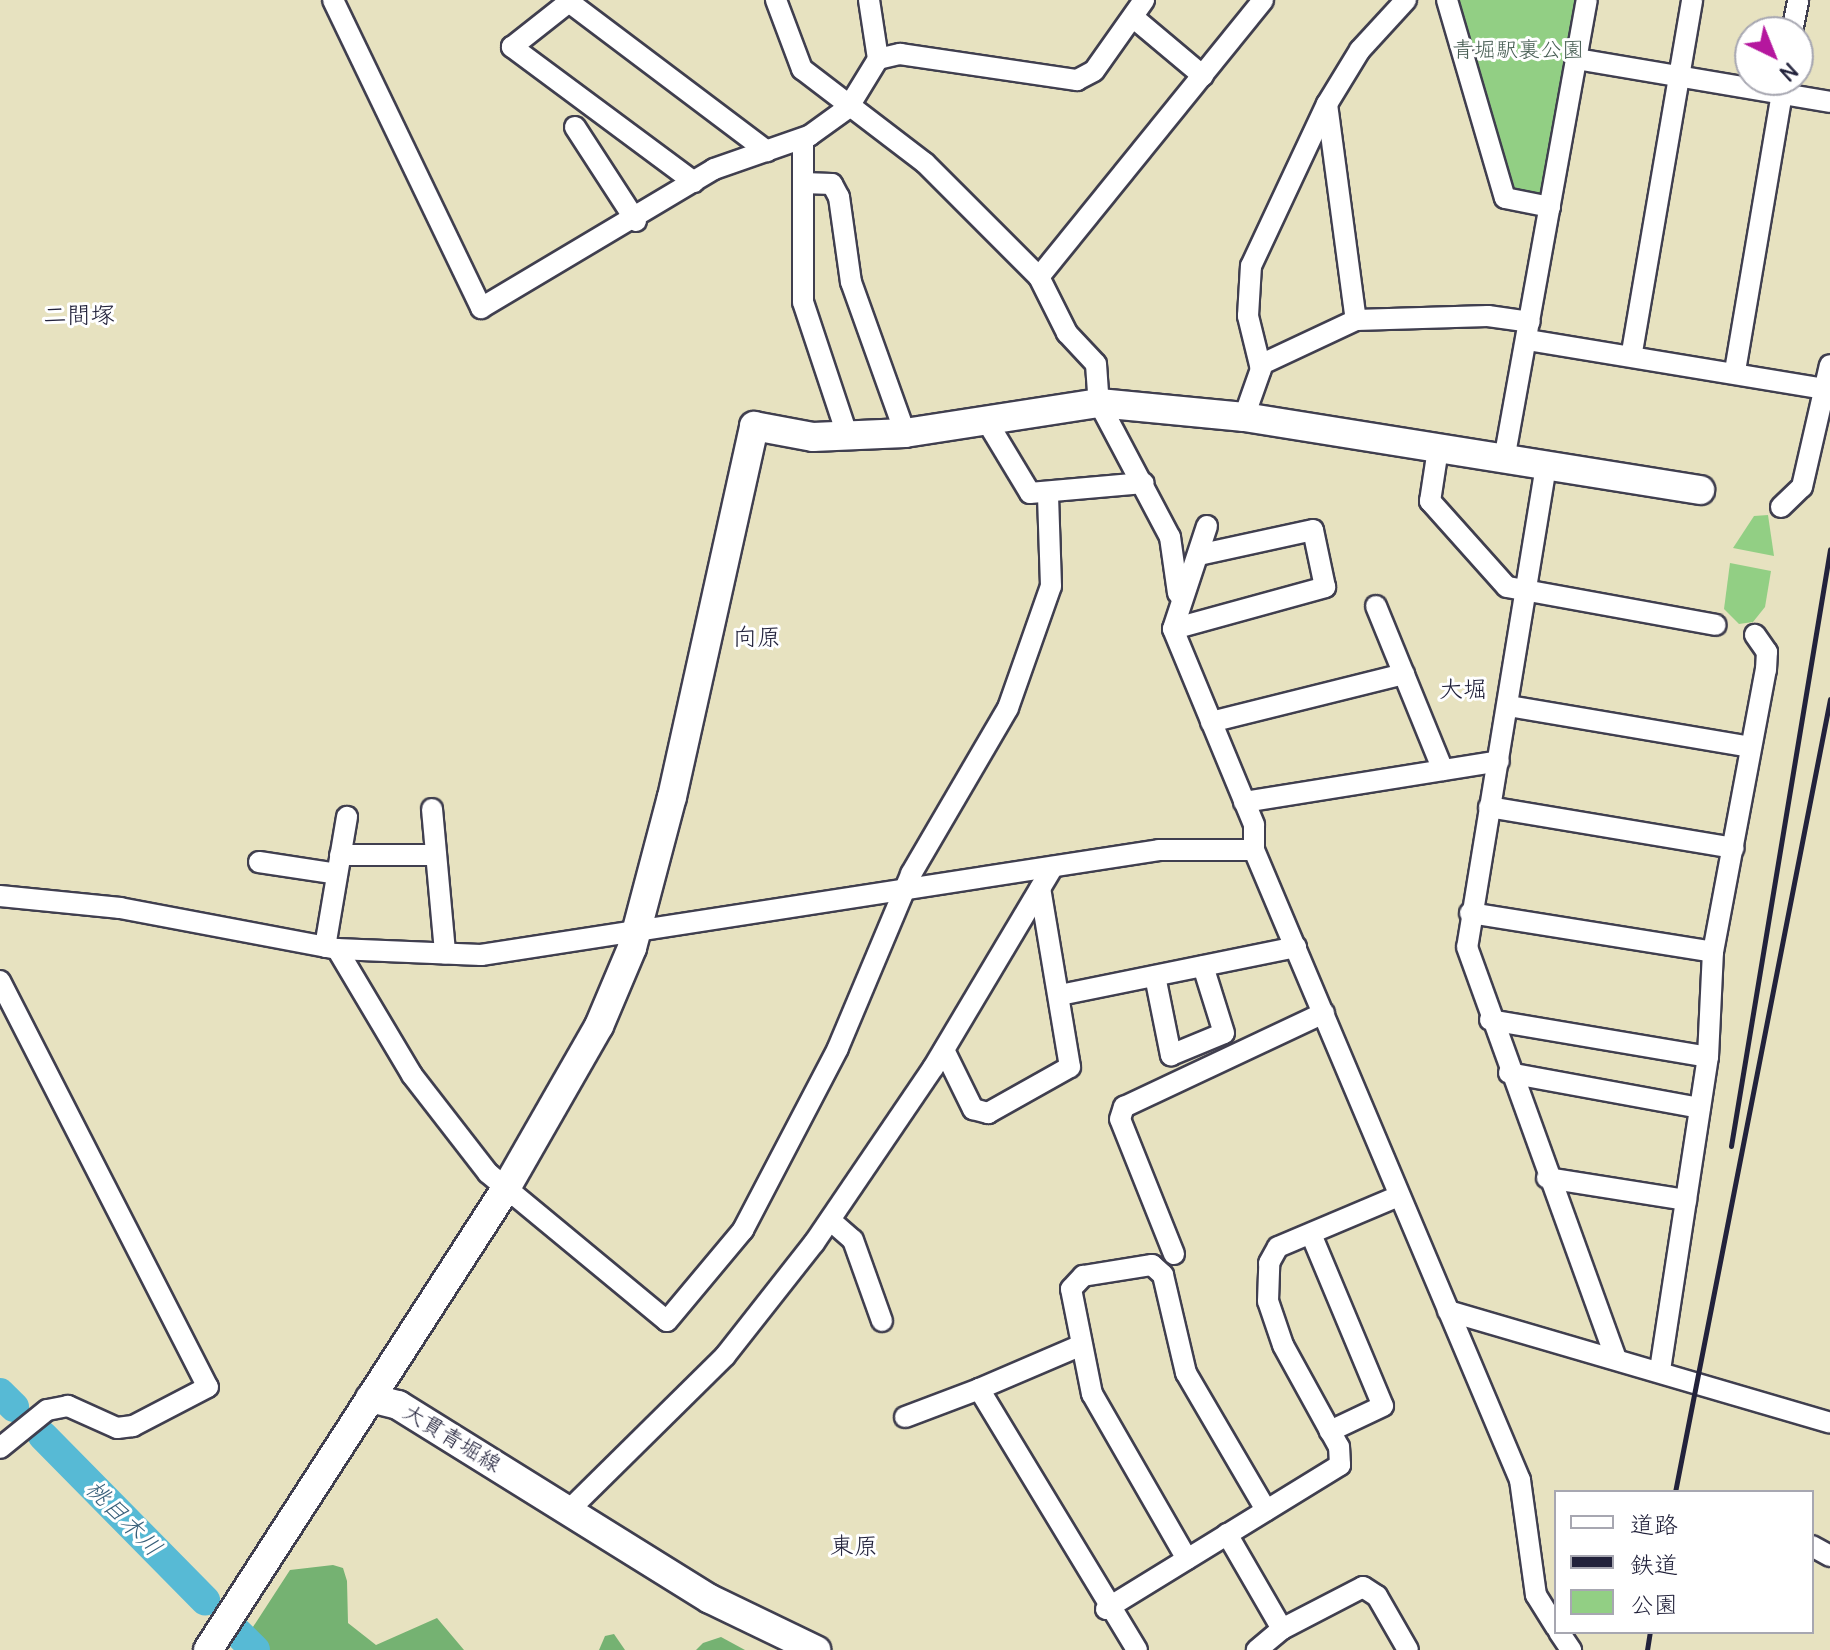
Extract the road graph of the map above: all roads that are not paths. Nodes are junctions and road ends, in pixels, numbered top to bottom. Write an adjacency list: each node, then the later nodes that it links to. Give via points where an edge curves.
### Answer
1 (333, 0): 26 (street, via 481,308)
2 (776, 0): 19 (street, via 802,69)
3 (869, 0): 10 (street)
4 (1263, 0): 12 (street)
5 (1406, 0): 18 (street, via 1360,50)
6 (1447, 0): 25 (street, via 1505,198)
7 (1587, 0): 11 (street)
8 (1692, 0): 13 (street)
9 (1139, 9): 10 (street, via 1094,71 1077,80 900,54); 12 (street)
10 (878, 59): 19 (street)
11 (1577, 59): 13 (street); 25 (street)
12 (1203, 76): 27 (street)
13 (1677, 77): 14 (street); 30 (street)
14 (1734, 83)
15 (1781, 96): 33 (street)
16 (1809, 96): 17 (street)
17 (1830, 102)
18 (1327, 104): 28 (street); 31 (street, via 1251,266 1248,316)
19 (848, 108): 21 (street); 27 (street, via 925,163)
20 (575, 127): 26 (street)
21 (803, 139): 22 (street); 24 (street)
22 (767, 151): 23 (street); 23 (street, via 569,2 512,47)
23 (694, 182): 26 (street)
24 (803, 183): 38 (street, via 832,184 839,197 851,282); 39 (street, via 803,302)
25 (1550, 207): 29 (street)
26 (636, 221)
27 (1039, 277): 35 (street, via 1067,333 1096,364)
28 (1356, 320): 29 (street, via 1488,316); 31 (street)
29 (1529, 331): 30 (street); 41 (street)
30 (1632, 352): 33 (street)
31 (1260, 365): 36 (street)
32 (1830, 365): 34 (street)
33 (1735, 371): 34 (street)
34 (1823, 389): 46 (street, via 1802,487)
35 (1099, 403): 36 (street); 37 (street); 43 (street)
36 (1244, 417): 40 (street)
37 (986, 420): 38 (street); 45 (street, via 1030,493)
38 (905, 433): 39 (street)
39 (848, 437): 75 (street, via 754,426)
40 (1438, 449): 41 (street); 49 (street, via 1430,501 1507,587)
41 (1504, 460): 42 (street)
42 (1546, 466): 44 (street); 49 (street)
43 (1144, 483): 45 (street); 50 (street, via 1170,537)
44 (1700, 490)
45 (1048, 494): 72 (street, via 1055,557 1037,627 1008,708)
46 (1781, 507)
47 (1207, 526): 48 (street)
48 (1198, 555): 50 (street); 53 (street, via 1313,530 1325,587)
49 (1530, 596): 52 (street); 56 (street)
50 (1178, 600): 53 (street)
51 (1376, 606): 55 (street)
52 (1716, 625)
53 (1173, 629): 57 (street)
54 (1755, 635): 58 (street, via 1767,652)
55 (1404, 674): 57 (street); 60 (street)
56 (1509, 706): 58 (street); 59 (street)
57 (1211, 722): 61 (street)
58 (1751, 747): 65 (street)
59 (1499, 761): 60 (street); 62 (street)
60 (1443, 770): 61 (street)
61 (1244, 802): 66 (street)
62 (1489, 807): 65 (street); 74 (street)
63 (432, 809): 67 (street)
64 (347, 817): 69 (street)
65 (1734, 848): 78 (street)
66 (1254, 850): 70 (street, via 1159,850); 76 (street)
67 (436, 855): 69 (street); 79 (street)
68 (259, 862): 69 (street)
69 (339, 865): 77 (street)
70 (1053, 867): 71 (street); 72 (street)
71 (1040, 888): 83 (street); 86 (street)
72 (908, 890): 75 (street); 91 (street, via 838,1048 743,1230 667,1321)
73 (0, 896): 77 (street, via 120,908)
74 (1470, 913): 78 (street); 85 (street, via 1467,947)
75 (635, 936): 79 (street); 91 (street, via 599,1026)
76 (1296, 947): 80 (street); 84 (street)
77 (331, 948): 79 (street); 91 (street, via 412,1075)
78 (1713, 952): 87 (street)
79 (445, 953)
80 (1203, 966): 81 (street); 81 (street, via 1224,1033 1171,1055)
81 (1155, 976): 83 (street)
82 (0, 981): 107 (street, via 208,1387 133,1426 117,1428 68,1406 47,1410)
83 (1060, 995): 86 (street, via 1070,1067 988,1113 973,1109)
84 (1324, 1013): 92 (street); 96 (street, via 1124,1107 1120,1119)
85 (1490, 1020): 87 (street); 88 (street)
86 (944, 1050): 94 (street)
87 (1708, 1057): 89 (street)
88 (1509, 1073): 89 (street); 90 (street)
89 (1700, 1108): 93 (street)
90 (1547, 1178): 93 (street); 100 (street)
91 (505, 1190): 103 (street)
92 (1399, 1196): 95 (street); 97 (street)
93 (1686, 1200): 101 (street)
94 (830, 1220): 98 (street, via 853,1240); 108 (street, via 725,1356)
95 (1311, 1234): 106 (street, via 1278,1247 1269,1263 1268,1301); 106 (street, via 1383,1406)
96 (1174, 1254)
97 (1448, 1311): 100 (street); 113 (street, via 1520,1480 1536,1595)
98 (882, 1321)
99 (1077, 1347): 102 (street); 109 (street, via 1071,1289 1083,1276 1152,1265 1163,1275 1186,1373); 111 (street, via 1092,1394)
100 (1616, 1358): 101 (street)
101 (1660, 1370): 105 (street)
102 (979, 1389): 104 (street); 112 (street)
103 (370, 1398): 108 (street, 大貫青堀線, via 398,1405); 115 (street); 116 (street, 大貫青堀線, via 386,1421)
104 (905, 1417)
105 (1830, 1423)
106 (1330, 1431): 109 (street, via 1340,1465)
107 (0, 1448)
108 (569, 1510): 117 (street, 大貫青堀線, via 710,1599)
109 (1266, 1510): 110 (street)
110 (1227, 1534): 111 (street); 114 (street)
111 (1187, 1559): 112 (street)
112 (1106, 1609): 118 (street)
113 (1554, 1624)
114 (1282, 1629): 119 (street); 120 (street, via 1363,1587 1377,1596)
115 (208, 1650)
116 (767, 1650)
117 (816, 1650)
118 (1137, 1650)
119 (1257, 1650)
120 (1408, 1650)

